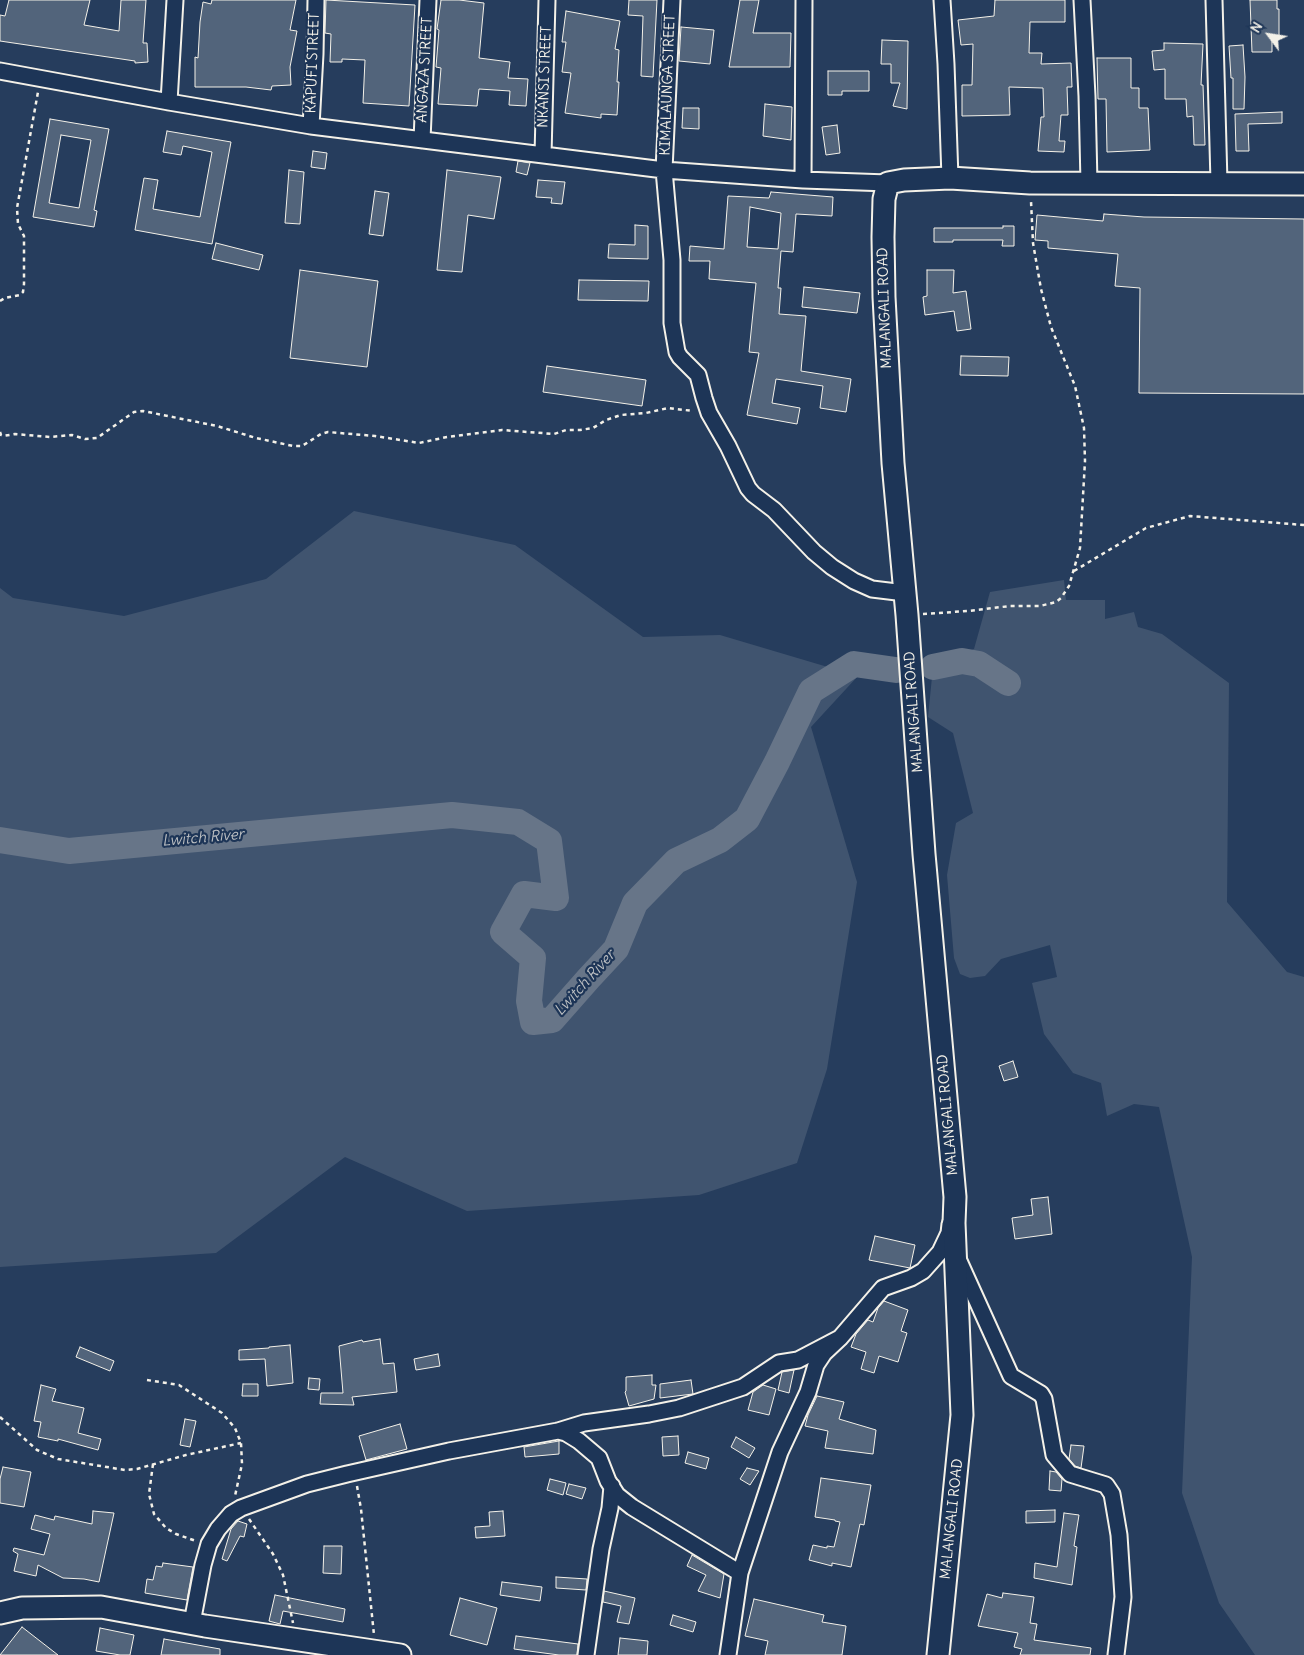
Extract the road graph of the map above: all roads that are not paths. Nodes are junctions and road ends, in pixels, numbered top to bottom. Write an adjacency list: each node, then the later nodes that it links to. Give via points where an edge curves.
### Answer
1 (175, 0): 11 (street)
2 (316, 0): 12 (street, KAPUFI STREET)
3 (428, 0): 13 (street, ANGAZA STREET)
4 (548, 0): 14 (street, NKANSI STREET)
5 (672, 0): 15 (street, KIMALAUNGA STREET)
6 (804, 0): 17 (street)
7 (942, 0): 16 (street)
8 (1082, 0): 20 (street)
9 (1214, 0): 18 (street)
10 (0, 71): 11 (street)
11 (170, 102): 12 (street)
12 (311, 126): 13 (street)
13 (422, 140): 14 (street)
14 (543, 155): 15 (street)
15 (664, 170): 17 (street); 22 (street, KIMALAUNGA STREET, via 672,260 674,340 680,357 698,375 709,413 748,488 832,567 872,589)
16 (950, 178): 19 (street); 20 (street, via 1030,184)
17 (803, 180): 19 (street)
18 (1219, 182): 20 (street); 21 (street)
19 (888, 183): 22 (street, MALANGALI ROAD, via 884,199 884,297 893,463)
20 (1089, 183)
21 (1304, 184)
22 (905, 594): 23 (street, MALANGALI ROAD, via 924,854)
23 (955, 1196): 24 (street, MALANGALI ROAD); 25 (street, via 948,1233 940,1252 923,1271 883,1288)
24 (955, 1253): 34 (street, MALANGALI ROAD, via 962,1415); 35 (street, via 1011,1376 1044,1399 1054,1455 1070,1474 1106,1485 1112,1494 1119,1535 1123,1597)
25 (840, 1338): 26 (street, via 798,1360 779,1363 743,1386 711,1398 679,1408); 28 (street, via 816,1365 808,1392 780,1452)
26 (558, 1431): 27 (street, via 579,1441 599,1458); 30 (street, via 449,1451 306,1484 236,1511 218,1529 210,1544)
27 (612, 1486): 28 (street, via 617,1495 632,1507); 32 (street)
28 (740, 1572): 33 (street)
29 (0, 1613): 30 (street, via 22,1608 101,1606)
30 (192, 1623): 31 (street)
31 (390, 1654)
32 (586, 1655)
33 (728, 1655)
34 (938, 1655)
35 (1116, 1655)

